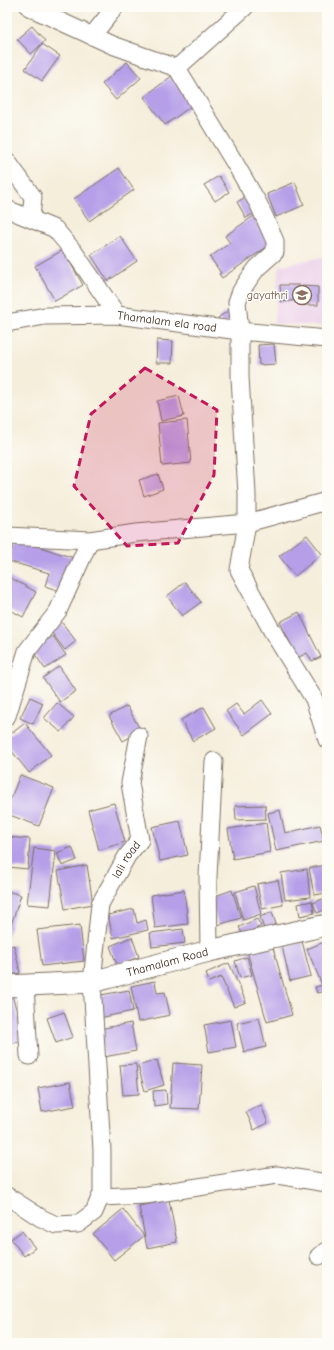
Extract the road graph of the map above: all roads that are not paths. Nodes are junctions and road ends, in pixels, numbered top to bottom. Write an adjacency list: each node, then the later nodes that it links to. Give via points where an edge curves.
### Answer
1 (115, 7): 4 (street)
2 (245, 7): 5 (street)
3 (36, 9): 4 (street)
4 (92, 36): 5 (street)
5 (177, 68): 11 (street, via 259,205 275,241 275,252 257,268 241,291 237,302)
6 (7, 162): 8 (street, via 33,197)
7 (7, 209): 8 (street)
8 (31, 218): 9 (street, via 55,229 74,252)
9 (116, 315): 10 (street, Thamalam ela road, via 45,316); 11 (street, Thamalam ela road)
10 (7, 323)
11 (240, 331): 12 (street, Thamalam ela road); 14 (street)
12 (327, 339)
13 (327, 501): 14 (street)
14 (247, 523): 16 (street); 19 (street, via 239,570 314,699)
15 (7, 536): 16 (street)
16 (90, 540): 17 (street, via 58,611 27,651)
17 (7, 716)
18 (139, 736): 23 (street, lali road, via 130,782 140,840 127,856 100,904)
19 (327, 740)
20 (214, 761): 22 (street, via 208,876)
21 (327, 925): 22 (street, Thamalam Road)
22 (209, 952): 23 (street, Thamalam Road)
23 (92, 982): 24 (street, Thamalam Road); 28 (street, lali road, via 102,1150)
24 (16, 986): 25 (street)
25 (29, 1056)
26 (327, 1183): 28 (street, via 277,1175 146,1195)
27 (7, 1196): 28 (street, via 56,1225 78,1224 94,1212)
28 (101, 1197)

